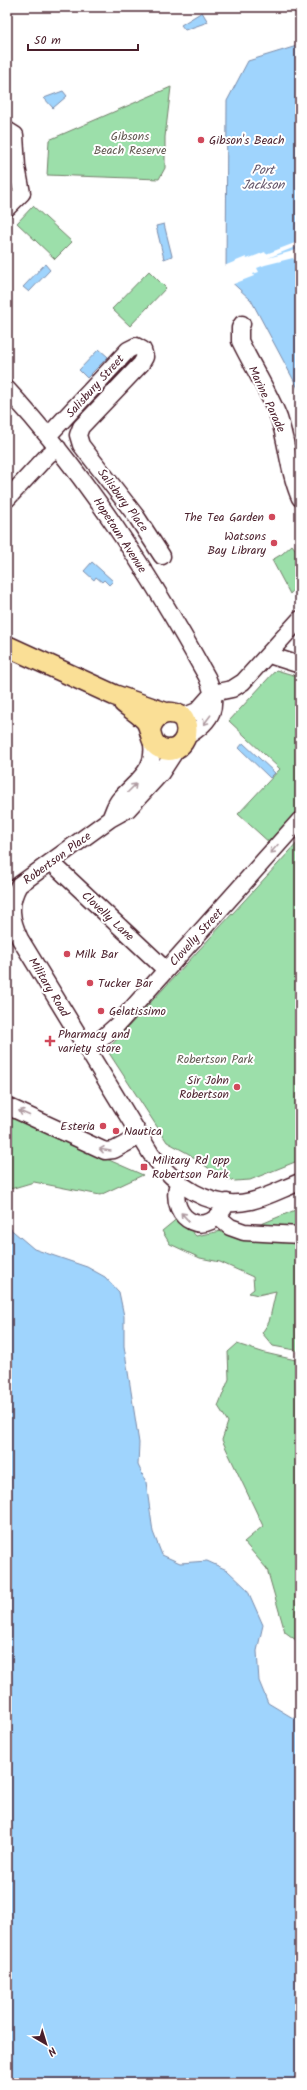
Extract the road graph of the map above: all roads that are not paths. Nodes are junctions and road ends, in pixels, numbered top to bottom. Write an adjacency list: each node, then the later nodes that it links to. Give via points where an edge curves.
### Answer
1 (7, 130): 2 (street, via 16,136 16,167 22,193)
2 (7, 208)
3 (242, 324): 7 (street, Marine Parade, via 240,341 278,417 286,442 290,474)
4 (7, 389): 5 (street, Hopetoun Avenue)
5 (53, 442): 6 (street, Salisbury Street, via 128,350 133,346 141,348 145,354 142,362 79,430); 8 (street, Salisbury Street, via 48,455); 14 (street, Hopetoun Avenue, via 124,538 201,665)
6 (81, 445): 9 (street, Salisbury Place, via 132,510)
7 (300, 498)
8 (7, 499)
9 (162, 556)
10 (300, 619): 12 (street)
11 (7, 646): 15 (main road)
12 (270, 653): 13 (street, via 275,658); 14 (street, via 238,686)
13 (300, 665)
14 (213, 693): 16 (street, via 197,711); 18 (street, Hopetoun Avenue, one-way to 18, via 214,708 211,715 198,730)
15 (114, 695): 16 (main road); 17 (main road, via 145,720)
16 (174, 715): 17 (main road, via 155,719); 18 (main road, via 187,726)
17 (150, 735): 18 (main road, via 157,746 163,749); 19 (street, one-way to 17, via 118,800 147,770 153,756)
18 (182, 742): 19 (street, Robertson Place, via 150,786 128,809)
19 (110, 819): 21 (street, Robertson Place)
20 (300, 820): 23 (street, Clovelly Street, one-way to 23)
21 (51, 862): 22 (street, Robertson Place, via 22,882); 23 (street, Clovelly Lane)
22 (10, 894): 24 (street, Military Road, via 15,930)
23 (166, 970): 24 (street, Clovelly Street, via 107,1035)
24 (87, 1049): 26 (street, Military Road)
25 (7, 1106): 26 (street, one-way to 25, via 114,1150 105,1151)
26 (140, 1136): 28 (street, Military Road, via 158,1164)
27 (300, 1182): 29 (street, Military Road, via 251,1201)
28 (178, 1183): 29 (street, Military Road, via 203,1197); 30 (street, one-way to 28, via 204,1224 195,1224 186,1219 176,1202)
29 (227, 1202): 30 (street)
30 (218, 1217): 31 (street, via 230,1227 244,1232)
31 (300, 1235)

